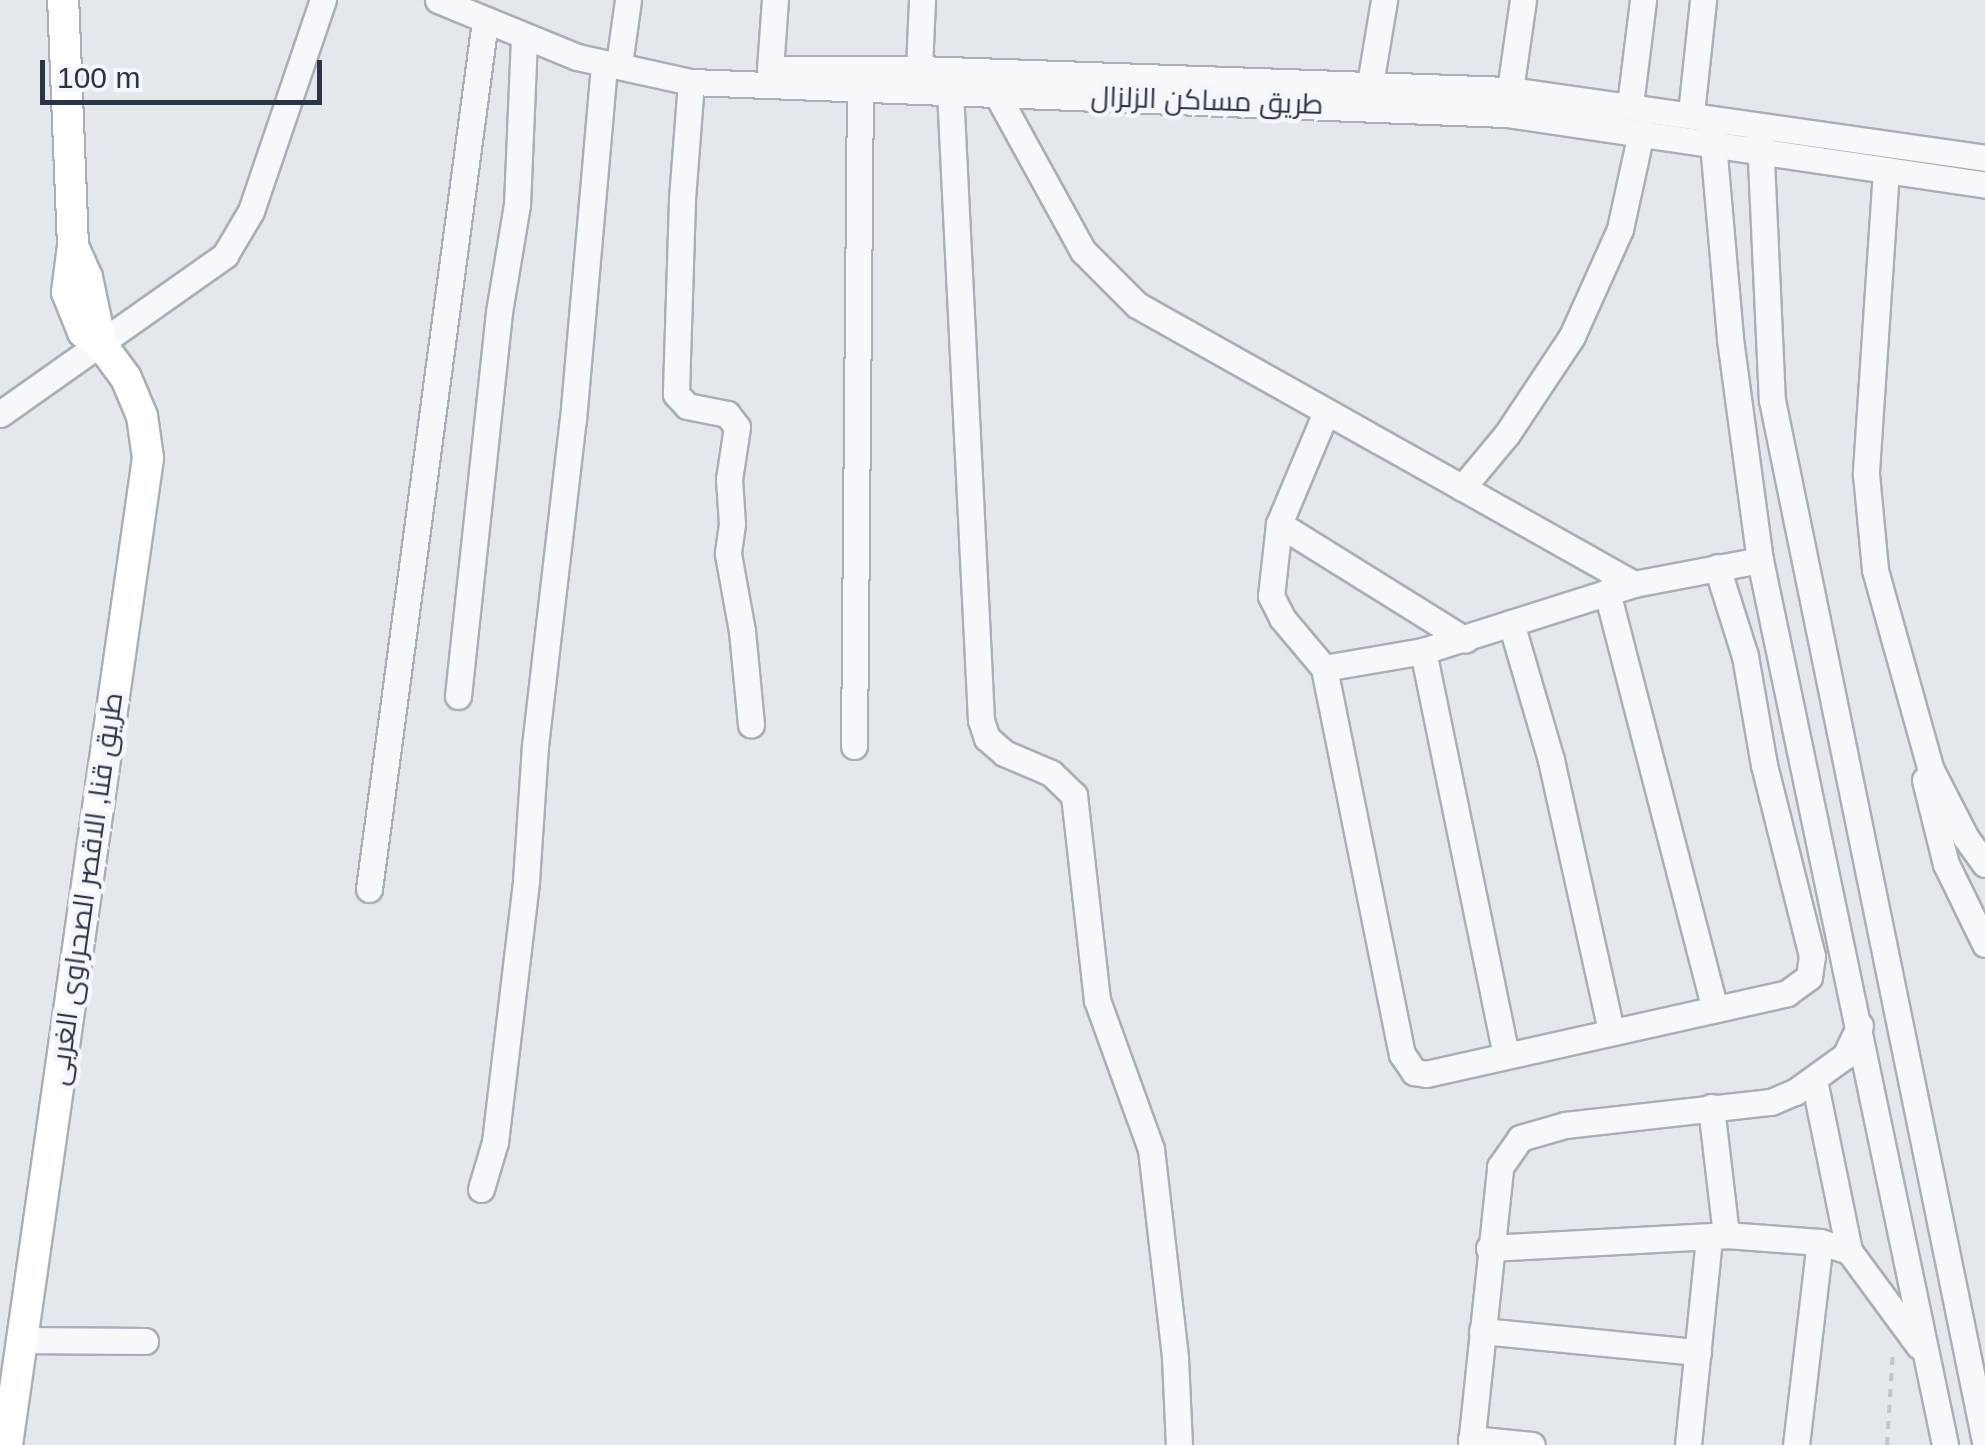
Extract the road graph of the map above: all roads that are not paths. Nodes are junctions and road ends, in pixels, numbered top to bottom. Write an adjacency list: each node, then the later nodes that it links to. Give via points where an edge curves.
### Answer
1 (63, 0): 34 (main road, طريق قنا, الاقصر الصحراوى الغربى, via 73,246 66,280 83,332)
2 (323, 0): 34 (street, via 241,235 215,263)
3 (438, 0): 12 (street, طريق مساكن الزلزال)
4 (463, 0): 14 (street, طريق مساكن الزلزال)
5 (628, 0): 14 (street)
6 (775, 0): 15 (street)
7 (922, 0): 16 (street)
8 (1384, 0): 19 (street)
9 (1523, 0): 22 (street)
10 (1643, 0): 23 (street)
11 (1703, 0): 24 (street)
12 (486, 21): 13 (street, طريق مساكن الزلزال); 52 (street)
13 (524, 38): 14 (street, طريق مساكن الزلزال); 47 (street, via 517,205)
14 (612, 61): 15 (street, طريق مساكن الزلزال); 17 (street, طريق مساكن الزلزال); 60 (street, via 534,746 526,880 495,1142)
15 (770, 69): 16 (street, طريق مساكن الزلزال)
16 (919, 69): 18 (street, طريق مساكن الزلزال)
17 (691, 82): 20 (street, طريق مساكن الزلزال); 48 (street, via 676,394 692,409 727,414 737,427 728,554)
18 (990, 82): 19 (street, طريق مساكن الزلزال); 21 (street, طريق مساكن الزلزال); 22 (street, طريق مساكن الزلزال); 35 (street, via 1083,251 1108,280 1137,305)
19 (1370, 84): 22 (street, طريق مساكن الزلزال)
20 (860, 88): 21 (street, طريق مساكن الزلزال); 49 (street)
21 (950, 91): 73 (street, via 981,720 987,738 1004,753 1051,773 1074,795 1097,1000 1151,1149)
22 (1508, 102): 23 (street, طريق مساكن الزلزال); 26 (street, طريق مساكن الزلزال)
23 (1630, 106): 24 (street, طريق مساكن الزلزال)
24 (1701, 115): 25 (street, طريق مساكن الزلزال); 27 (street)
25 (1759, 124): 28 (street); 29 (street, طريق مساكن الزلزال)
26 (1641, 134): 27 (street, طريق مساكن الزلزال); 37 (street, via 1620,229 1581,318 1542,386)
27 (1713, 144): 28 (street, طريق مساكن الزلزال); 32 (street)
28 (1760, 151): 30 (street, طريق مساكن الزلزال); 33 (street)
29 (1985, 158)
30 (1886, 170): 31 (street, طريق مساكن الزلزال); 50 (street, via 1866,474 1875,570)
31 (1985, 184)
32 (1720, 239): 33 (street); 39 (street)
33 (1762, 240): 70 (street, via 1772,400)
34 (101, 344): 36 (street); 66 (main road, طريق قنا, الاقصر الصحراوى الغربى, via 142,416 147,479)
35 (1326, 412): 37 (street); 38 (street)
36 (0, 414)
37 (1462, 488): 41 (street)
38 (1280, 524): 44 (street); 46 (street, via 1271,596)
39 (1760, 560): 40 (street); 55 (street)
40 (1717, 567): 41 (street); 54 (street, via 1745,656 1812,961 1806,982 1787,992)
41 (1634, 584): 42 (street)
42 (1608, 592): 43 (street); 54 (street)
43 (1512, 622): 44 (street); 56 (street, via 1551,760)
44 (1465, 640): 45 (street)
45 (1422, 651): 46 (street); 57 (street)
46 (1324, 668): 57 (street, via 1402,1054 1414,1072 1426,1074)
47 (458, 696)
48 (751, 725)
49 (854, 746)
50 (1926, 748): 51 (street, via 1945,799); 53 (street, via 1923,772 1946,864)
51 (1985, 864)
52 (370, 889)
53 (1985, 944)
54 (1715, 1009): 56 (street)
55 (1860, 1025): 58 (street, via 1845,1056); 69 (street)
56 (1611, 1031): 57 (street)
57 (1506, 1054)
58 (1814, 1080): 59 (street, via 1770,1102); 64 (street)
59 (1711, 1107): 61 (street); 63 (street, via 1565,1125 1520,1138 1500,1167)
60 (481, 1189)
61 (1718, 1236): 62 (street); 63 (street); 68 (street)
62 (1820, 1242): 64 (street); 76 (street)
63 (1489, 1248): 65 (street)
64 (1849, 1252): 69 (street)
65 (1482, 1331): 68 (street); 71 (street)
66 (19, 1340): 67 (street); 72 (main road, طريق قنا, الاقصر الصحراوى الغربى)
67 (145, 1341)
68 (1698, 1352): 75 (street)
69 (1926, 1354): 77 (street)
70 (1985, 1441)
71 (1471, 1442): 74 (street)
72 (6, 1445)
73 (1179, 1445)
74 (1532, 1445)
75 (1688, 1445)
76 (1796, 1445)
77 (1945, 1445)

